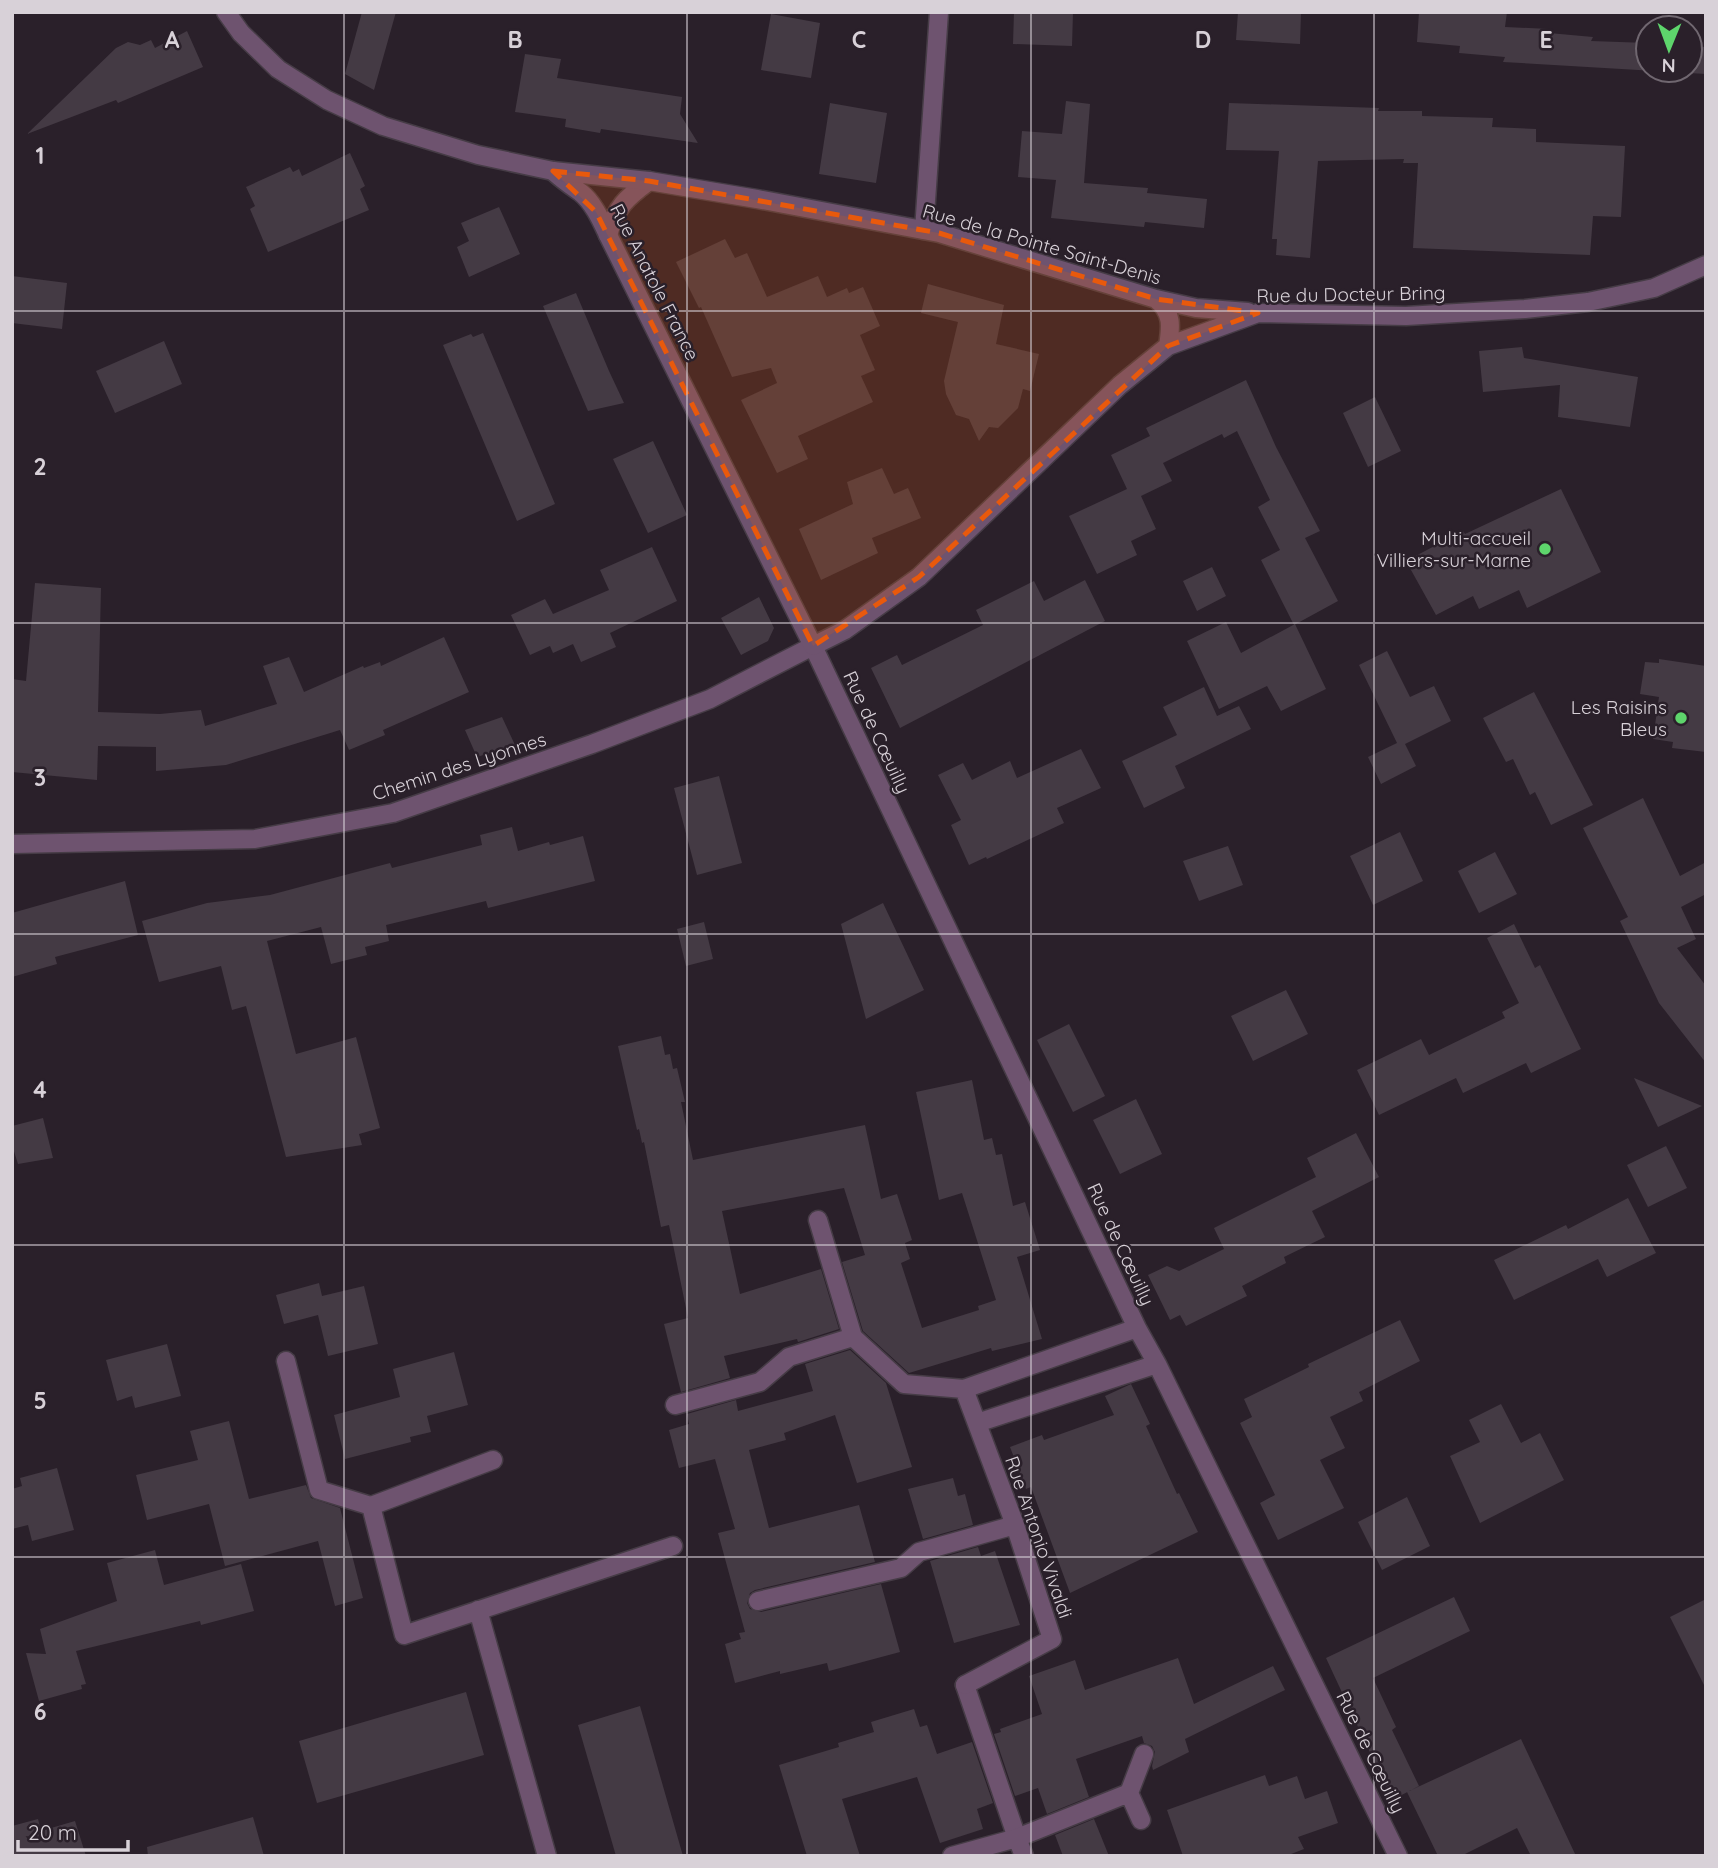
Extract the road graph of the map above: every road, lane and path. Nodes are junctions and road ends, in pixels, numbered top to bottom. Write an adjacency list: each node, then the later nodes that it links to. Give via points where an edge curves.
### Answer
1 (226, 12): 3 (street, Rue Anatole France, via 278,69 327,100 383,126 478,155)
2 (939, 12): 5 (street)
3 (552, 171): 4 (street, Rue de la Pointe Saint-Denis); 6 (street, Rue Anatole France, via 590,203)
4 (649, 181): 5 (street, Rue de la Pointe Saint-Denis); 6 (street, via 622,204)
5 (924, 230): 8 (street, Rue de la Pointe Saint-Denis)
6 (608, 234): 11 (street, Rue Anatole France)
7 (1706, 265): 9 (street, Rue du Docteur Bring, via 1654,288 1525,309 1406,316)
8 (1156, 299): 9 (street, Rue de la Pointe Saint-Denis); 10 (street, via 1166,306 1171,320)
9 (1258, 313): 10 (street, Rue du Docteur Bring)
10 (1168, 346): 11 (street, Rue du Docteur Bring, via 919,577)
11 (813, 646): 12 (street, Chemin des Lyonnes, via 710,699 393,813 255,839); 14 (street, Rue de Cœuilly)
12 (12, 844)
13 (818, 1220): 15 (street)
14 (1137, 1328): 17 (street, Rue de Cœuilly); 18 (street)
15 (853, 1337): 18 (street, via 904,1384); 19 (street, via 789,1357 760,1382)
16 (286, 1361): 22 (street, via 319,1490)
17 (1157, 1363): 20 (street); 34 (street, Rue de Cœuilly)
18 (964, 1389): 20 (street, Rue Antonio Vivaldi)
19 (675, 1405)
20 (977, 1423): 23 (street, Rue Antonio Vivaldi)
21 (493, 1460): 22 (street)
22 (371, 1506): 26 (street, via 404,1635)
23 (1015, 1525): 25 (street, via 919,1552 901,1568); 30 (street, Rue Antonio Vivaldi, via 1052,1639 965,1685)
24 (673, 1546): 26 (street)
25 (758, 1601)
26 (478, 1610): 31 (street)
27 (1144, 1754): 28 (street)
28 (1129, 1793): 29 (street); 30 (street)
29 (1141, 1820)
30 (1017, 1838): 32 (street); 33 (street, Rue Antonio Vivaldi)
31 (547, 1856)
32 (952, 1856)
33 (1024, 1856)
34 (1398, 1856)

